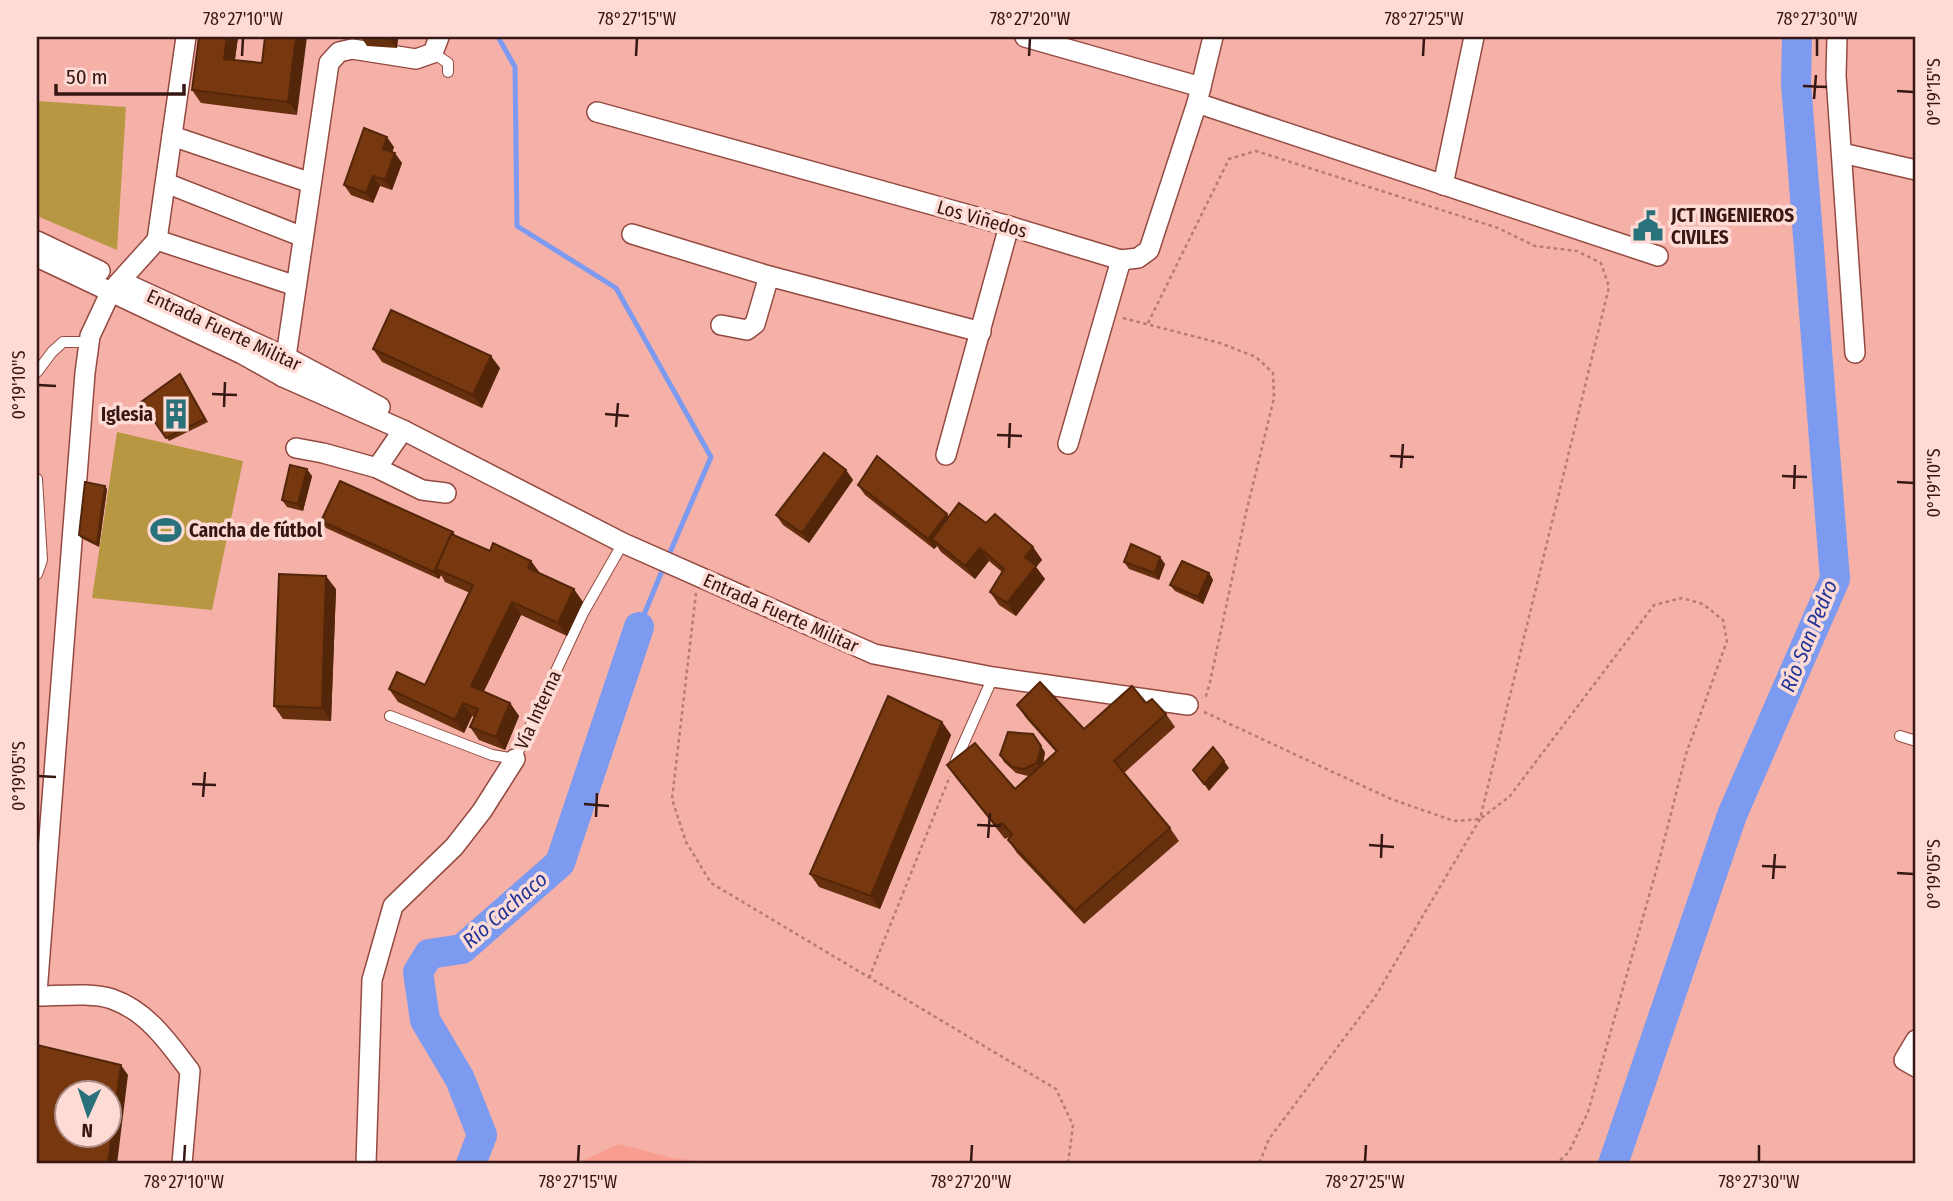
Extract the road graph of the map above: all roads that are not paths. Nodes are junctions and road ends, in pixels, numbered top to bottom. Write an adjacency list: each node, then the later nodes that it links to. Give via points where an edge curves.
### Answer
1 (186, 37): 10 (street)
2 (1025, 37): 8 (street)
3 (1213, 37): 8 (street)
4 (1474, 37): 15 (street)
5 (1837, 37): 11 (street)
6 (436, 45): 7 (lane); 14 (street, via 416,59 352,48 339,52 329,63)
7 (448, 72)
8 (1199, 95): 15 (street); 23 (street, via 1149,250 1138,258)
9 (597, 112): 16 (street, Los Viñedos)
10 (172, 136): 13 (street); 14 (street)
11 (1842, 153): 12 (street); 30 (street)
12 (1916, 170)
13 (166, 183): 18 (street); 19 (street)
14 (311, 184): 18 (street)
15 (1443, 185): 21 (street)
16 (1009, 226): 23 (street, Los Viñedos); 28 (street)
17 (632, 234): 24 (street)
18 (303, 237): 26 (street)
19 (158, 240): 25 (street); 26 (street)
20 (37, 241): 25 (street, Entrada Fuerte Militar)
21 (1658, 256)
22 (37, 257): 25 (street, Entrada Fuerte Militar)
23 (1121, 260): 34 (street)
24 (769, 276): 27 (street, via 755,324 747,330); 28 (street)
25 (116, 286): 29 (street); 31 (street, Entrada Fuerte Militar, via 242,354)
26 (296, 286): 31 (street)
27 (721, 325)
28 (981, 332): 36 (street)
29 (89, 342): 32 (lane, via 63,342); 49 (street)
30 (1855, 353)
31 (284, 367): 33 (street, Entrada Fuerte Militar)
32 (37, 372)
33 (402, 430): 37 (street); 40 (street, Entrada Fuerte Militar)
34 (1068, 444)
35 (296, 448): 37 (street)
36 (946, 455)
37 (377, 468): 39 (street, via 422,490)
38 (37, 479): 41 (lane, via 42,559)
39 (446, 493)
40 (625, 544): 42 (street, Entrada Fuerte Militar, via 874,654); 47 (lane, Vía Interna, via 583,613)
41 (37, 574)
42 (993, 677): 43 (street, Entrada Fuerte Militar); 48 (lane)
43 (1188, 705)
44 (390, 716): 47 (lane, Vía Interna, via 492,755)
45 (1900, 736): 46 (lane)
46 (1916, 741)
47 (515, 759): 53 (street, via 454,847 393,906 372,980)
48 (954, 765)
49 (37, 994): 52 (street, via 111,998 141,1013 171,1045 190,1071)
50 (1916, 1040): 51 (street, via 1904,1060)
51 (1916, 1067)
52 (181, 1164)
53 (366, 1164)

